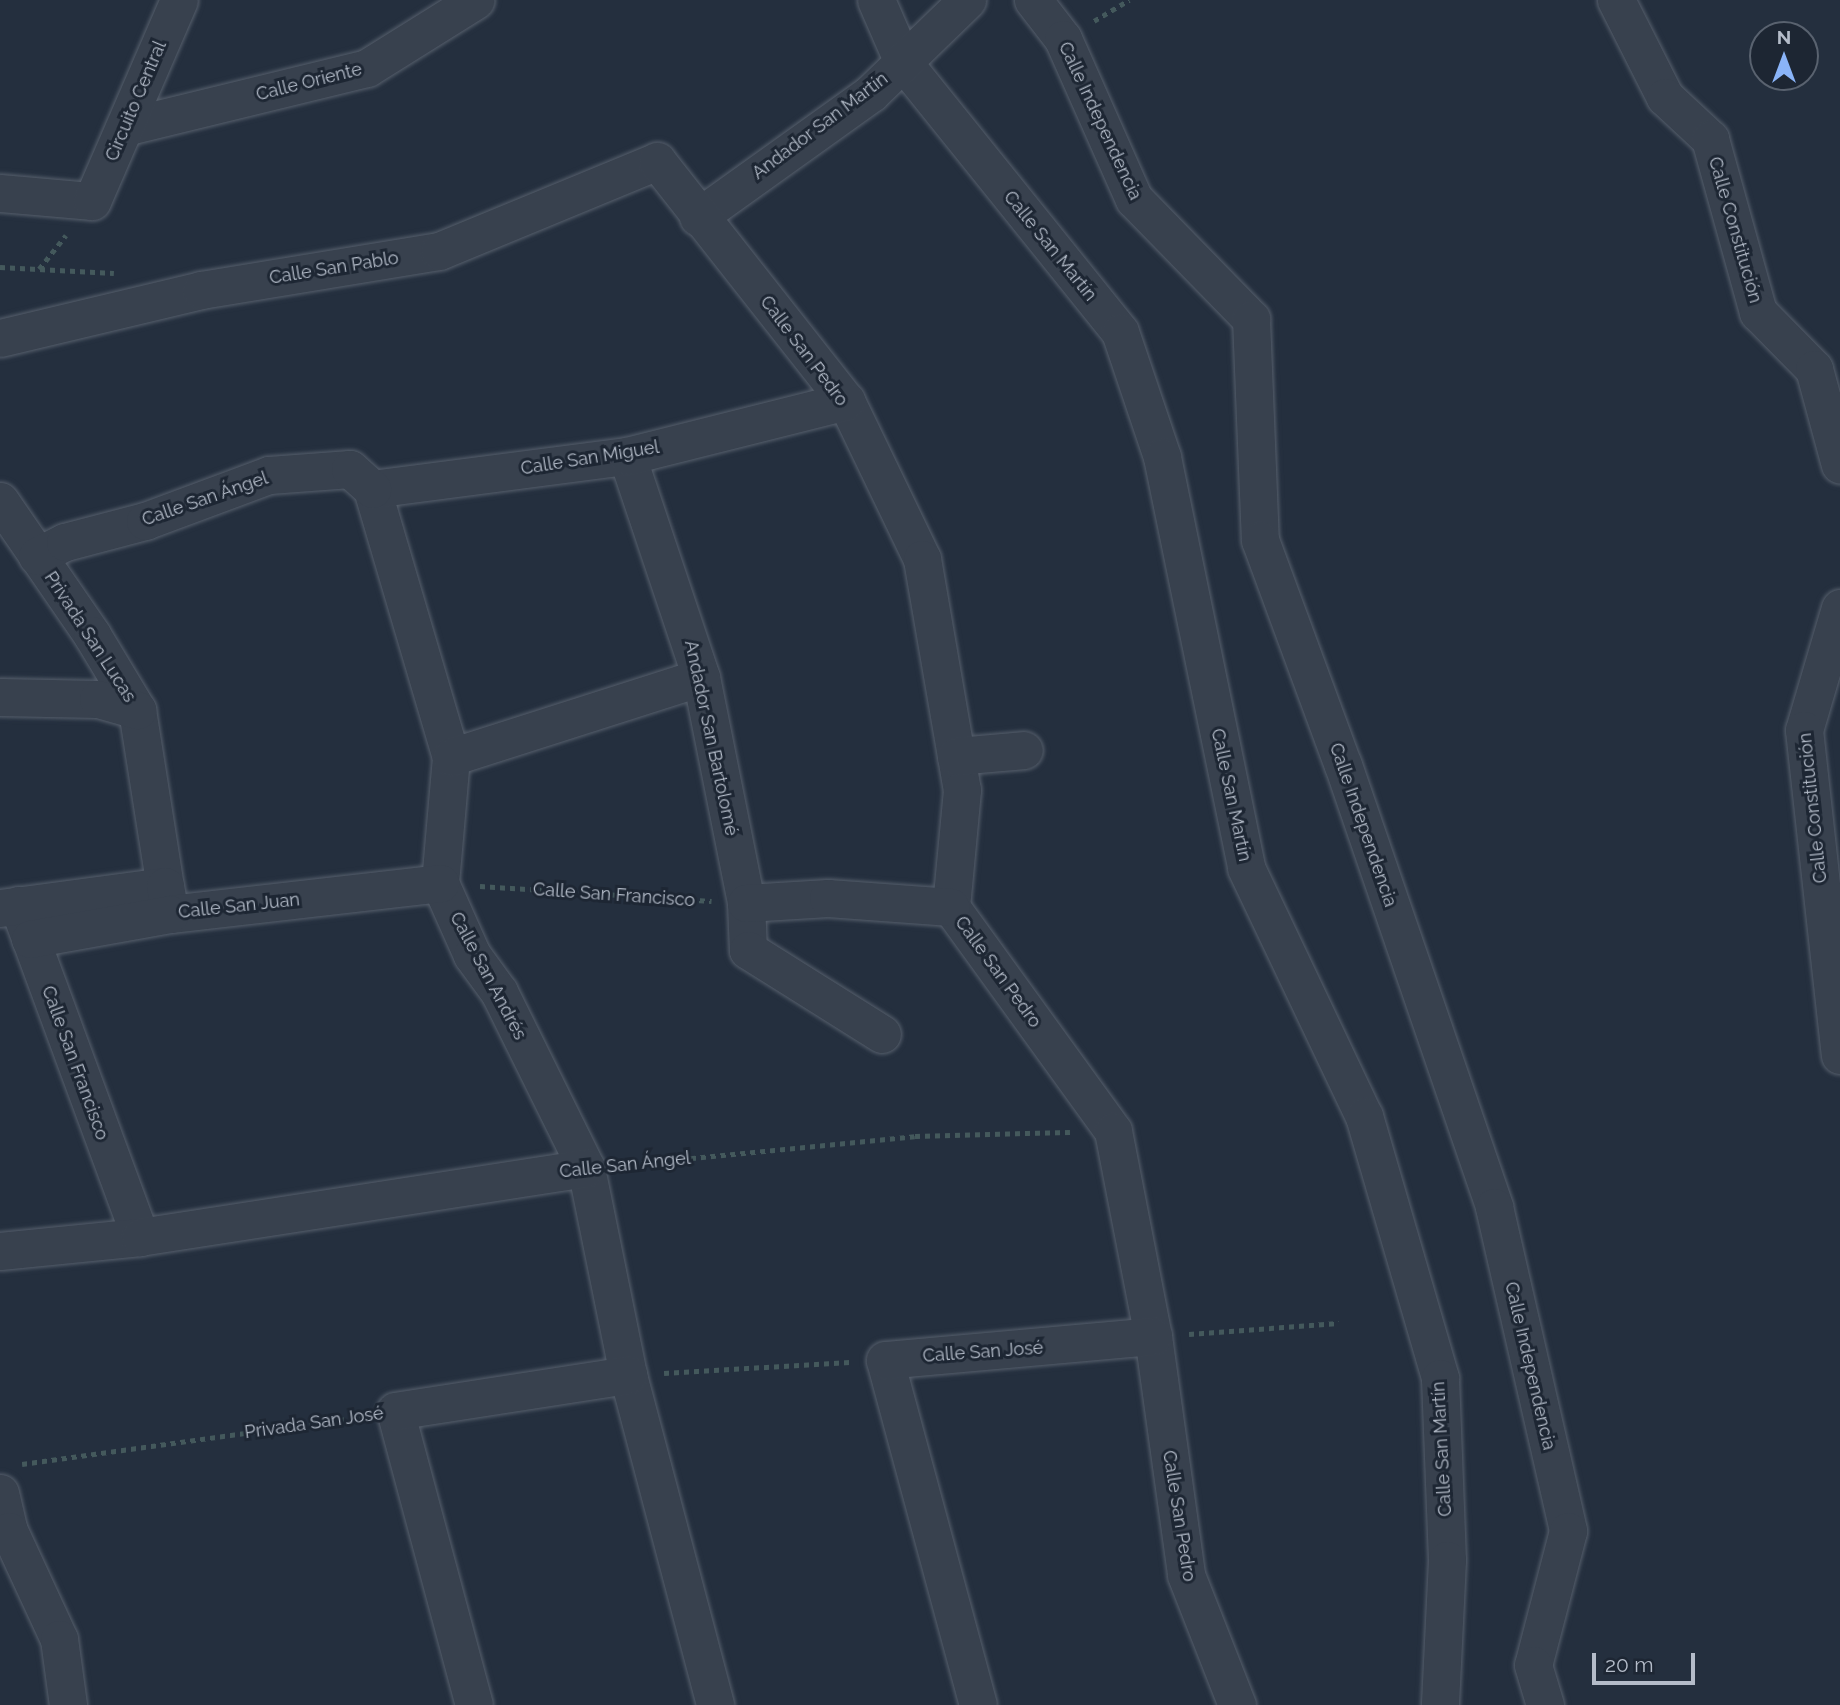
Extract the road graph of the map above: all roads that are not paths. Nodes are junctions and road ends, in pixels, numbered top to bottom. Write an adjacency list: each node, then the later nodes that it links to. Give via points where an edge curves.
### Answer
1 (179, 0): 8 (street, Circuito Central)
2 (476, 0): 8 (street, Calle Oriente, via 367,68)
3 (876, 0): 7 (street, Calle San Martín)
4 (967, 0): 7 (street, Andador San Martín)
5 (1033, 0): 45 (street, Calle Independencia, via 1063,39 1134,199 1251,319 1260,540 1343,765 1493,1206 1568,1531 1533,1665)
6 (1616, 0): 15 (street, Calle Constitución, via 1665,97 1710,139 1758,312 1814,369)
7 (903, 62): 11 (street, Andador San Martín, via 871,93); 44 (street, Calle San Martín, via 1120,332 1162,457 1246,868 1364,1116 1440,1378 1447,1559)
8 (125, 127): 10 (street, Circuito Central, via 92,201)
9 (657, 161): 11 (street, Calle San Pedro); 12 (street, Calle San Pablo, via 439,251 201,290)
10 (0, 192)
11 (698, 217): 13 (street, Calle San Pedro)
12 (0, 338)
13 (846, 401): 14 (street, Calle San Miguel); 24 (street, Calle San Pedro, via 922,559)
14 (627, 456): 16 (street, Calle San Miguel); 20 (street, Andador San Bartolomé)
15 (1840, 465)
16 (372, 489): 18 (street, Calle San Ángel, via 350,469 269,475 145,521 65,542); 25 (street, Calle San Andrés)
17 (0, 501): 18 (street, Privada San Lucas)
18 (37, 556): 22 (street, Privada San Lucas)
19 (1840, 608): 32 (street, Calle Constitución, via 1804,730)
20 (701, 677): 25 (street); 28 (street, Andador San Bartolomé)
21 (0, 697): 22 (street, via 98,699)
22 (137, 710): 27 (street, Privada San Lucas)
23 (1024, 750): 24 (street)
24 (956, 756): 29 (street, Calle San Pedro, via 962,790)
25 (451, 757): 26 (street, Calle San Andrés)
26 (440, 883): 27 (street, Calle San Juan); 33 (street, Calle San Andrés, via 472,955 499,992)
27 (167, 900): 30 (street, Calle San Juan)
28 (746, 903): 29 (street, via 828,898); 31 (street, Andador San Bartolomé, via 748,950)
29 (951, 907): 36 (street, Calle San Pedro, via 1113,1131)
30 (16, 917): 34 (street, Calle San Francisco)
31 (882, 1034)
32 (1840, 1055)
33 (586, 1168): 34 (street, Calle San Ángel); 37 (street, Calle San Andrés)
34 (140, 1237): 35 (street, Calle San Ángel)
35 (0, 1251)
36 (1153, 1336): 42 (street, Calle San José, via 885,1360); 43 (street, Calle San Pedro, via 1186,1575)
37 (628, 1375): 40 (street, Privada San José, via 395,1411); 41 (street, Calle San Andrés)
38 (7, 1479): 39 (street, via 9,1531 59,1639)
39 (68, 1705)
40 (474, 1705)
41 (715, 1705)
42 (978, 1705)
43 (1237, 1705)
44 (1440, 1705)
45 (1545, 1705)

